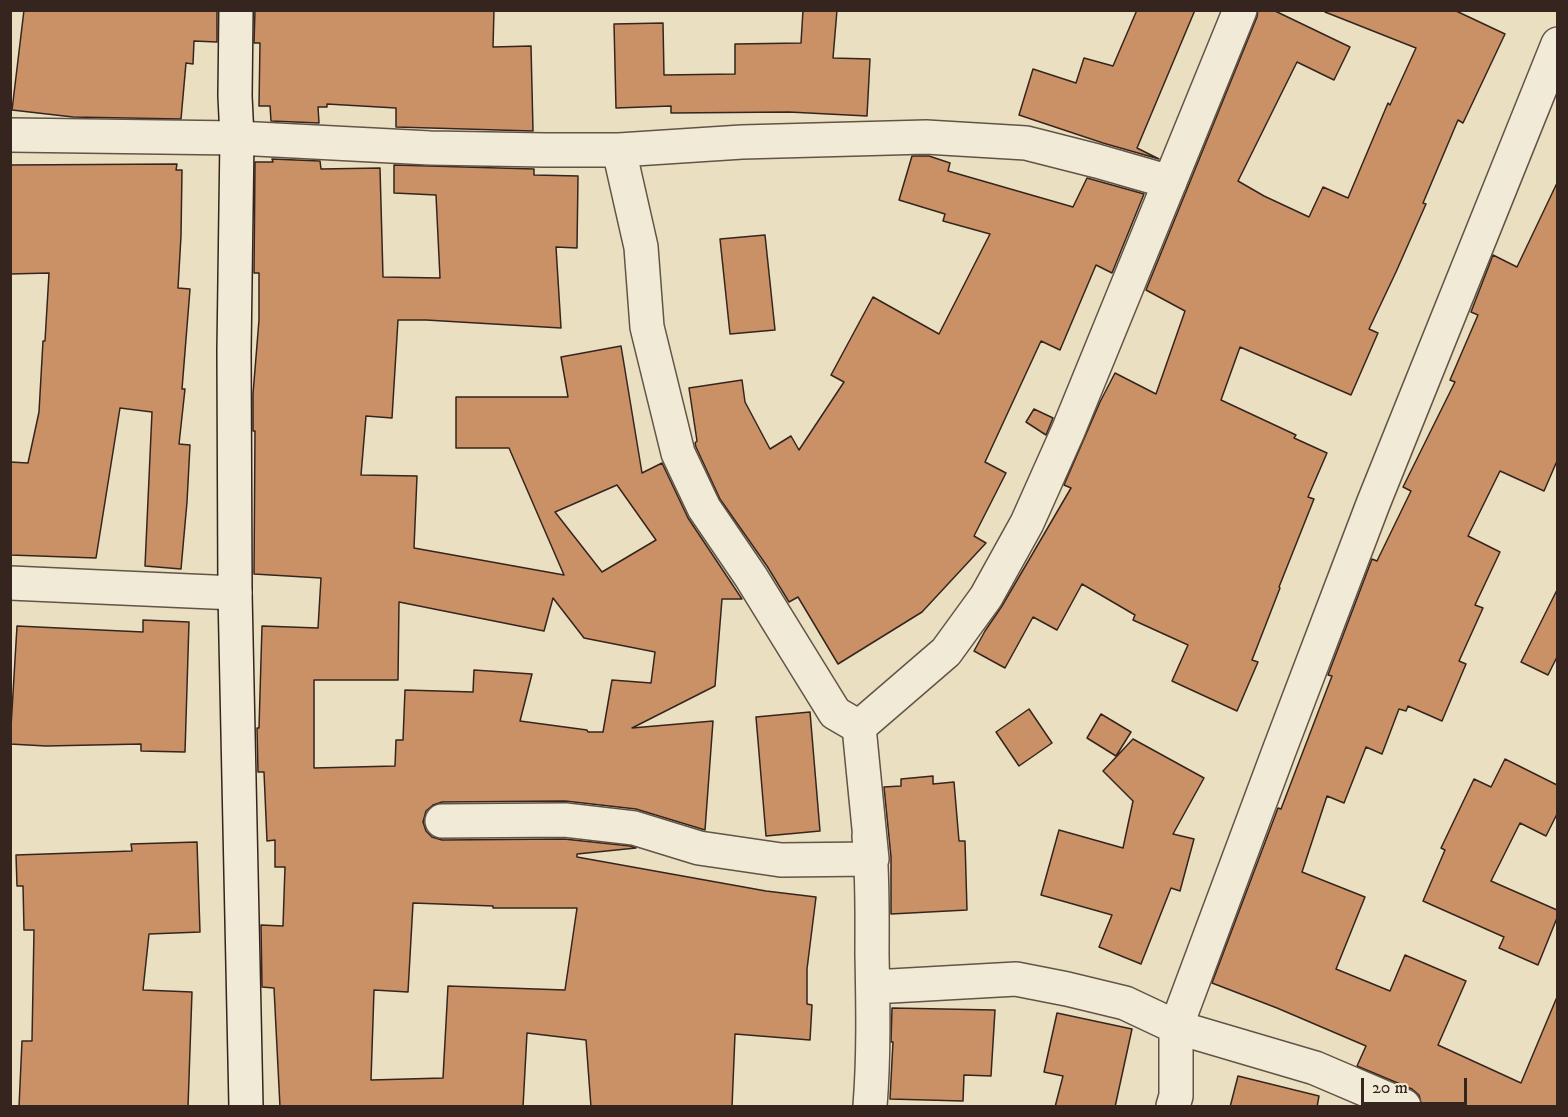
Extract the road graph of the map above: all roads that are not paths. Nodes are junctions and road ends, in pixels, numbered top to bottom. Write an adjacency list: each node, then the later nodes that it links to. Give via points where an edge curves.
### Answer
1 (236, 10): 5 (street)
2 (1240, 10): 7 (street)
3 (1557, 44): 14 (street, via 1369,515)
4 (10, 135): 5 (street)
5 (237, 138): 6 (street, via 430,148); 9 (street)
6 (619, 150): 7 (street, via 926,137 1015,142); 10 (street, via 641,247 647,327 678,453 704,508 835,713)
7 (1170, 182): 10 (street, via 1068,431 1027,523 986,597 946,652)
8 (10, 583): 9 (street)
9 (235, 593): 15 (street)
10 (860, 727): 12 (street)
11 (442, 821): 12 (street, via 565,820 634,828 699,848 781,860)
12 (872, 859): 13 (street)
13 (873, 987): 14 (street, via 1016,979 1125,1003); 16 (street)
14 (1176, 1027): 17 (street); 18 (street, via 1315,1068)
15 (246, 1107)
16 (870, 1107)
17 (1173, 1107)
18 (1404, 1107)

